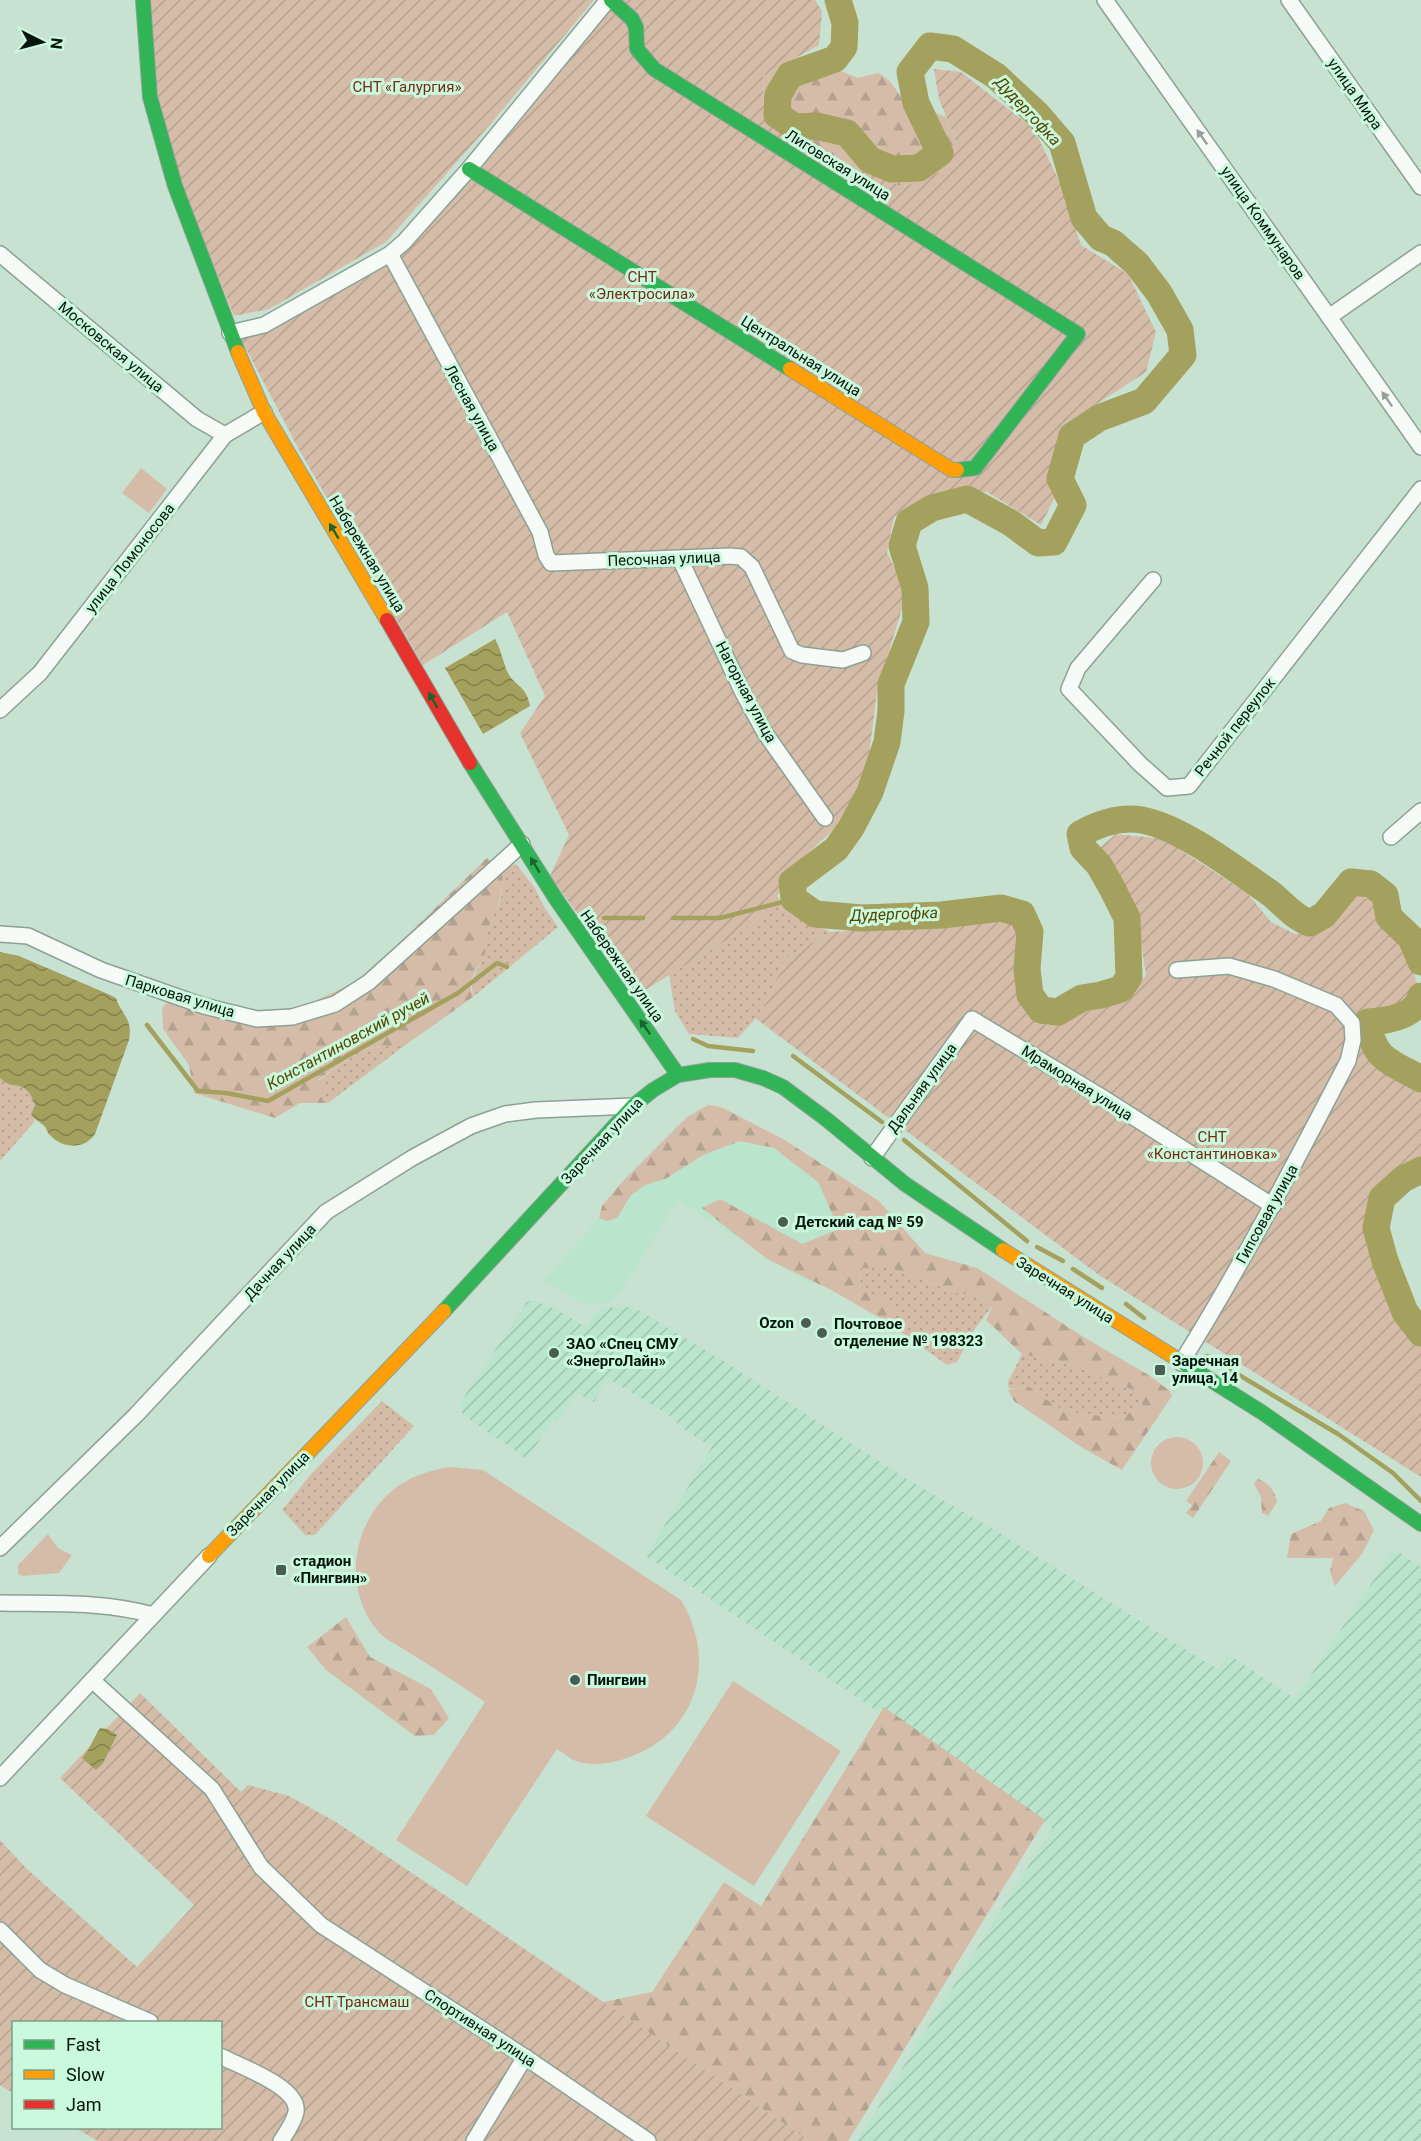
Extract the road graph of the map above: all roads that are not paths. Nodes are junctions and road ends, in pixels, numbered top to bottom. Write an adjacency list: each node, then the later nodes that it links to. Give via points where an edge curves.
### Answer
1 (143, 0): 11 (street, Набережная улица, via 150,97 175,186)
2 (610, 0): 5 (street); 12 (street, Лиговская улица, via 632,19 637,49 654,69)
3 (1105, 0): 10 (street, улица Коммунаров, one-way to 3)
4 (1289, 0): 6 (street, улица Мира)
5 (469, 169): 9 (street); 12 (street, Центральная улица, via 952,470 975,468)
6 (1421, 187)
7 (1421, 253): 10 (street)
8 (0, 254): 14 (street, Московская улица, via 197,419)
9 (390, 254): 11 (street, via 264,325); 18 (street, Лесная улица, via 540,532)
10 (1329, 317): 15 (street, улица Коммунаров, one-way to 10)
11 (230, 333): 13 (street, Набережная улица)
12 (1078, 334)
13 (264, 412): 14 (street, улица Ломоносова); 25 (street, Набережная улица, one-way to 13, via 452,734)
14 (225, 435): 21 (street, улица Ломоносова, via 40,673)
15 (1421, 447)
16 (1421, 489): 19 (street, Речной переулок, via 1189,786 1167,788 1069,689 1078,668)
17 (680, 559): 18 (street, Песочная улица); 20 (street, Песочная улица, via 741,558 752,567 792,651 843,660); 23 (street, Нагорная улица, via 765,733)
18 (550, 563)
19 (1153, 580)
20 (862, 653)
21 (0, 710)
22 (1421, 811): 24 (street)
23 (825, 818)
24 (1391, 837)
25 (522, 844): 26 (street, Парковая улица, via 369,982 334,1005 292,1017 257,1019 204,1006 101,970 28,936); 29 (street, Набережная улица, one-way to 25)
26 (0, 934)
27 (1177, 969): 32 (street, Гипсовая улица, via 1229,966 1274,979 1336,1005 1352,1023 1348,1061)
28 (972, 1018): 31 (street, Дальняя улица); 32 (street, Мраморная улица)
29 (678, 1075): 30 (street, Заречная улица); 31 (street, Заречная улица, via 735,1070 764,1078 826,1119)
30 (633, 1106): 35 (street, Дачная улица, via 505,1114 471,1126 412,1158 326,1212 136,1415); 36 (street, Заречная улица, via 495,1257)
31 (872, 1158): 33 (street, Заречная улица, via 1007,1254)
32 (1273, 1206): 33 (street, Гипсовая улица)
33 (1181, 1364): 34 (street, Заречная улица, via 1263,1413)
34 (1421, 1524)
35 (0, 1548)
36 (209, 1556): 38 (street, Заречная улица)
37 (0, 1603): 38 (street, via 109,1606)
38 (153, 1615): 39 (street, Заречная улица)
39 (92, 1680): 40 (street, Заречная улица); 44 (street, Спортивная улица, via 212,1789 261,1867 321,1924)
40 (0, 1778)
41 (0, 1930): 42 (street, via 40,1970)
42 (148, 2021)
43 (222, 2057): 45 (street, via 279,2085 293,2097 297,2110)
44 (525, 2057): 46 (street); 47 (street, Спортивная улица)
45 (281, 2141)
46 (474, 2141)
47 (648, 2141)

